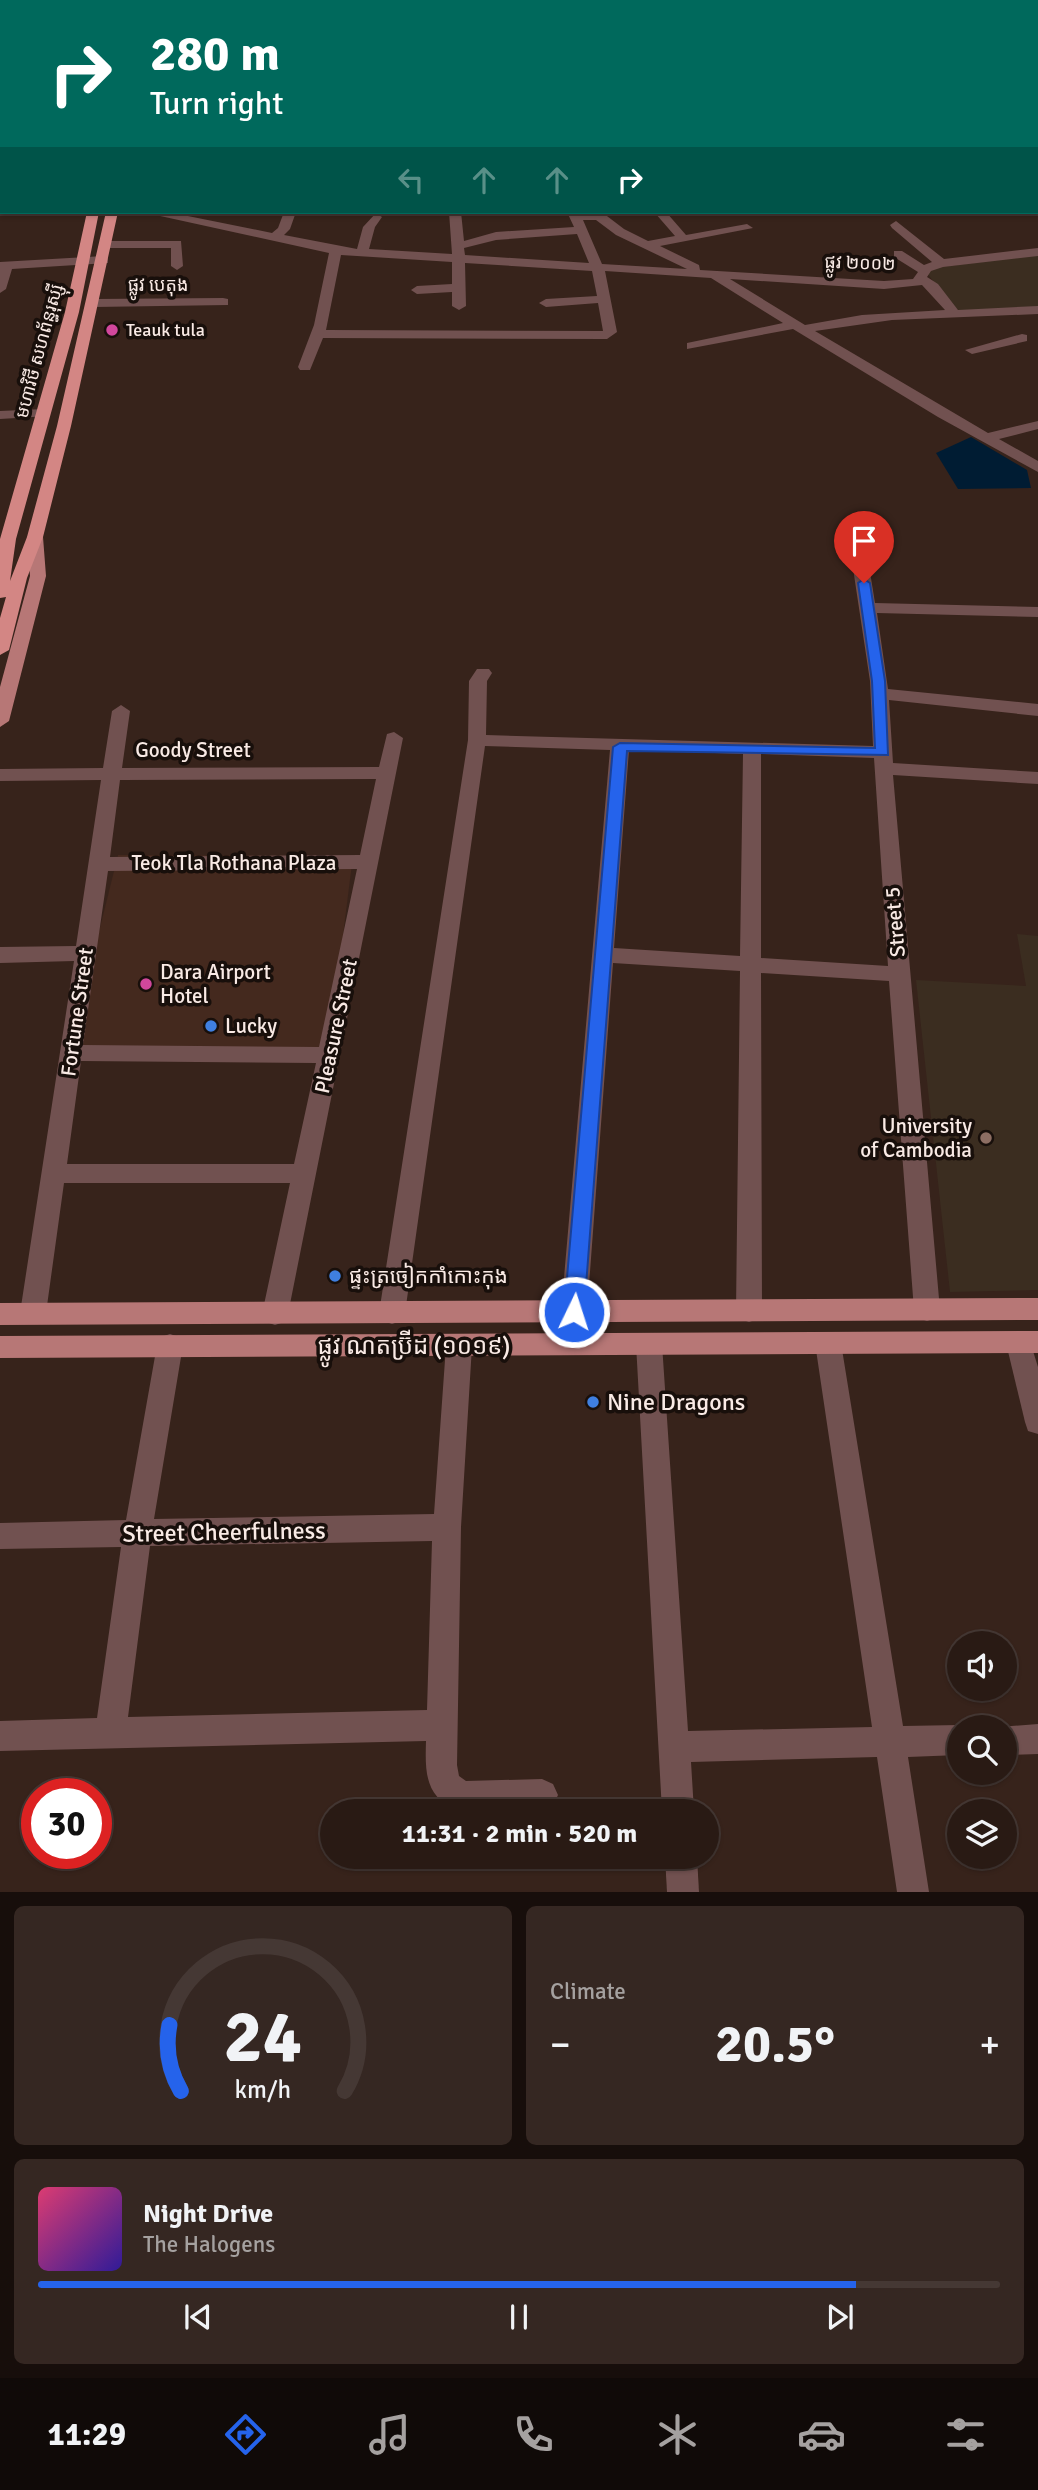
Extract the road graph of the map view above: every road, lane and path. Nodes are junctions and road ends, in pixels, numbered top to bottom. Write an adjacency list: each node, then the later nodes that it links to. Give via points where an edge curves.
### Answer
1 (93, 214): 22 (highway, មហាវិថី សហព័ន្ធរុស្ស៊ី)
2 (112, 214): 14 (highway, មហាវិថី សហព័ន្ធរុស្ស៊ី)
3 (173, 214): 12 (street, ផ្លូវ ២០០២)
4 (289, 214): 12 (street)
5 (455, 214): 18 (street)
6 (574, 214): 11 (street); 15 (street, via 599,216)
7 (662, 214): 13 (street)
8 (376, 217): 17 (street)
9 (896, 225): 23 (street)
10 (747, 228): 13 (street, via 717,226)
11 (581, 230): 18 (street, via 496,236); 26 (street)
12 (275, 237): 16 (street, ផ្លូវ ២០០២)
13 (682, 237): 15 (street)
14 (107, 245): 21 (highway, មហាវិថី សហព័ន្ធរុស្ស៊ី); 25 (street, via 177,244)
15 (646, 245): 27 (street)
16 (336, 251): 17 (street, ផ្លូវ ២០០២); 41 (street)
17 (362, 252): 18 (street, ផ្លូវ ២០០២)
18 (458, 252): 26 (street, ផ្លូវ ២០០២); 29 (street)
19 (1038, 252): 23 (street, ផ្លូវ ២០០២)
20 (898, 254): 28 (street)
21 (104, 260): 22 (street); 34 (highway, មហាវិថី សហព័ន្ធរុស្ស៊ី)
22 (85, 261): 24 (street); 45 (highway, មហាវិថី សហព័ន្ធរុស្ស៊ី)
23 (942, 263): 28 (street, ផ្លូវ ២០០២)
24 (3, 266): 30 (street)
25 (177, 266)
26 (598, 268): 27 (street, ផ្លូវ ២០០២); 32 (street)
27 (707, 274): 28 (street, ផ្លូវ ២០០២, via 884,285 906,284); 40 (street)
28 (923, 275): 39 (street)
29 (458, 288): 31 (street); 36 (street)
30 (0, 289)
31 (417, 290)
32 (604, 299): 35 (street); 41 (street, via 610,332 601,337)
33 (223, 302): 34 (street, ផ្លូវ បេតុង)
34 (94, 303): 51 (highway, មហាវិថី សហព័ន្ធរុស្ស៊ី)
35 (546, 303)
36 (459, 306)
37 (1038, 310): 38 (street)
38 (1006, 313): 39 (street); 43 (street, via 1027,341)
39 (956, 316): 40 (street, via 889,315)
40 (801, 327): 42 (street); 48 (street)
41 (316, 334): 44 (street)
42 (692, 346)
43 (972, 350)
44 (305, 367)
45 (44, 412): 46 (street); 52 (highway, មហាវិថី សហព័ន្ធរុស្ស៊ី)
46 (0, 415)
47 (1038, 425): 48 (street)
48 (985, 438): 49 (street)
49 (1038, 467)
50 (856, 534): 54 (street, Street 5)
51 (35, 537): 56 (highway, មហាវិថី សហព័ន្ធរុស្ស៊ី); 61 (main road, មហាវិថី សហព័ន្ធរុស្ស៊ី, via 38,576)
52 (4, 547): 53 (highway, មហាវិថី សហព័ន្ធរុស្ស៊ី)
53 (0, 593)
54 (867, 608): 55 (street); 58 (street, Street 5)
55 (1038, 612)
56 (0, 650)
57 (483, 673): 63 (street, via 478,681)
58 (880, 694): 59 (street); 66 (street, Street 5)
59 (1038, 710)
60 (121, 711): 67 (street, Fortune Street)
61 (0, 721)
62 (394, 738): 68 (street, Pleasure Street)
63 (477, 740): 64 (street); 87 (street)
64 (620, 747): 65 (street); 75 (street)
65 (752, 751): 66 (street); 76 (street)
66 (883, 760): 70 (street); 77 (street, Street 5)
67 (112, 772): 68 (street, Goody Street); 69 (street, Goody Street); 72 (street, Fortune Street)
68 (387, 773): 71 (street, Pleasure Street)
69 (0, 775)
70 (1038, 778)
71 (369, 862): 72 (street, Teok Tla Rothana Plaza); 79 (street, Pleasure Street)
72 (99, 864): 73 (street, Fortune Street)
73 (86, 953): 74 (street); 78 (street, Fortune Street)
74 (0, 954)
75 (603, 955): 76 (street); 85 (street)
76 (750, 965): 77 (street); 84 (street)
77 (899, 974): 83 (street, Street 5)
78 (71, 1053): 79 (street); 80 (street, Fortune Street)
79 (330, 1055): 81 (street, Pleasure Street)
80 (54, 1173): 81 (street); 86 (street, Fortune Street)
81 (305, 1174): 89 (street, Pleasure Street)
82 (1038, 1309): 83 (main road, ផ្លូវ ណតប្រ៊ីដ (១០១៩))
83 (928, 1310): 84 (main road, ផ្លូវ ណតប្រ៊ីដ (១០១៩))
84 (749, 1311): 85 (main road, ផ្លូវ ណតប្រ៊ីដ (១០១៩))
85 (574, 1312): 87 (main road, ផ្លូវ ណតប្រ៊ីដ (១០១៩))
86 (33, 1313): 88 (main road, ផ្លូវ ណតប្រ៊ីដ (១០១៩)); 89 (main road, ផ្លូវ ណតប្រ៊ីដ (១០១៩))
87 (392, 1313): 89 (main road, ផ្លូវ ណតប្រ៊ីដ (១០១៩))
88 (0, 1314)
89 (275, 1314)
90 (828, 1343): 91 (main road, ផ្លូវ ណតប្រ៊ីដ (១០១៩)); 92 (main road, ផ្លូវ ណតប្រ៊ីដ (១០១៩)); 106 (street)
91 (1029, 1343): 96 (street)
92 (649, 1344): 94 (main road, ផ្លូវ ណតប្រ៊ីដ (១០១៩)); 107 (street)
93 (170, 1345): 94 (main road, ផ្លូវ ណតប្រ៊ីដ (១០១៩)); 95 (main road, ផ្លូវ ណតប្រ៊ីដ (១០១៩)); 98 (street)
94 (459, 1346): 97 (street)
95 (0, 1347)
96 (1038, 1422)
97 (447, 1527): 98 (street, Street Cheerfulness); 100 (street)
98 (137, 1535): 99 (street, Street Cheerfulness); 101 (street)
99 (0, 1536)
100 (442, 1725): 101 (street); 108 (street, via 441,1765 446,1786 462,1797)
101 (110, 1734): 102 (street)
102 (0, 1736)
103 (1038, 1739): 105 (street)
104 (947, 1740): 106 (street)
105 (1017, 1740)
106 (890, 1742): 107 (street); 112 (street)
107 (674, 1747): 109 (street)
108 (542, 1796)
109 (677, 1799)
110 (682, 1869): 111 (street)
111 (683, 1892)
112 (913, 1892)

